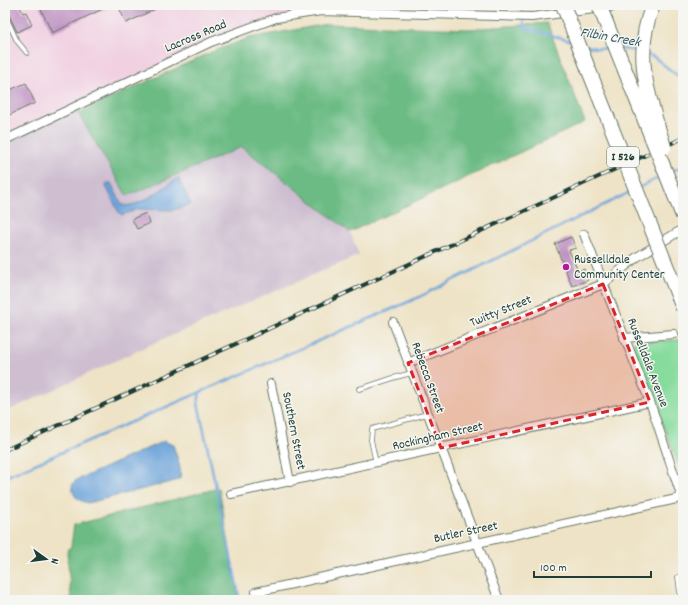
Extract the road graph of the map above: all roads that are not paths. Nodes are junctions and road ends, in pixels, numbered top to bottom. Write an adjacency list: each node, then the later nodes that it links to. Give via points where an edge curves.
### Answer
1 (563, 5): 14 (highway, I 526, bridge)
2 (598, 5): 10 (highway, I 526, bridge)
3 (626, 5): 5 (street, Lacross Road, via 532,18)
4 (653, 5): 9 (highway, bridge, via 643,36 644,74)
5 (320, 8): 8 (street, Lacross Road, via 276,18 211,42)
6 (5, 15): 7 (lane, via 17,41)
7 (27, 53)
8 (5, 140)
9 (683, 209)
10 (683, 216)
11 (683, 229): 13 (street, Twitty Street, via 637,257)
12 (584, 234): 13 (street, Russelldale Avenue)
13 (604, 284): 17 (street, Russelldale Avenue); 18 (street, Twitty Street)
14 (683, 308)
15 (393, 322): 18 (street, Rebecca Street)
16 (674, 334): 17 (street)
17 (624, 338): 22 (street, Russelldale Avenue)
18 (408, 363): 19 (street, Rebecca Street)
19 (412, 373): 21 (lane); 23 (street, Rebecca Street)
20 (271, 384): 26 (street, Southern Street)
21 (359, 389)
22 (650, 402): 24 (street, Rockingham Street); 28 (street, Russelldale Avenue)
23 (427, 414): 24 (street, Rebecca Street); 25 (lane, via 372,429 371,440)
24 (441, 448): 25 (street, Rockingham Street); 29 (street, Rebecca Street)
25 (376, 464): 26 (street, Rockingham Street)
26 (290, 482): 27 (street, Rockingham Street)
27 (231, 494)
28 (682, 500): 29 (street, Butler Street)
29 (476, 543): 31 (street, Butler Street); 32 (street, Rebecca Street)
30 (683, 575): 33 (lane, via 678,577)
31 (256, 592)
32 (499, 600)
33 (681, 600)

